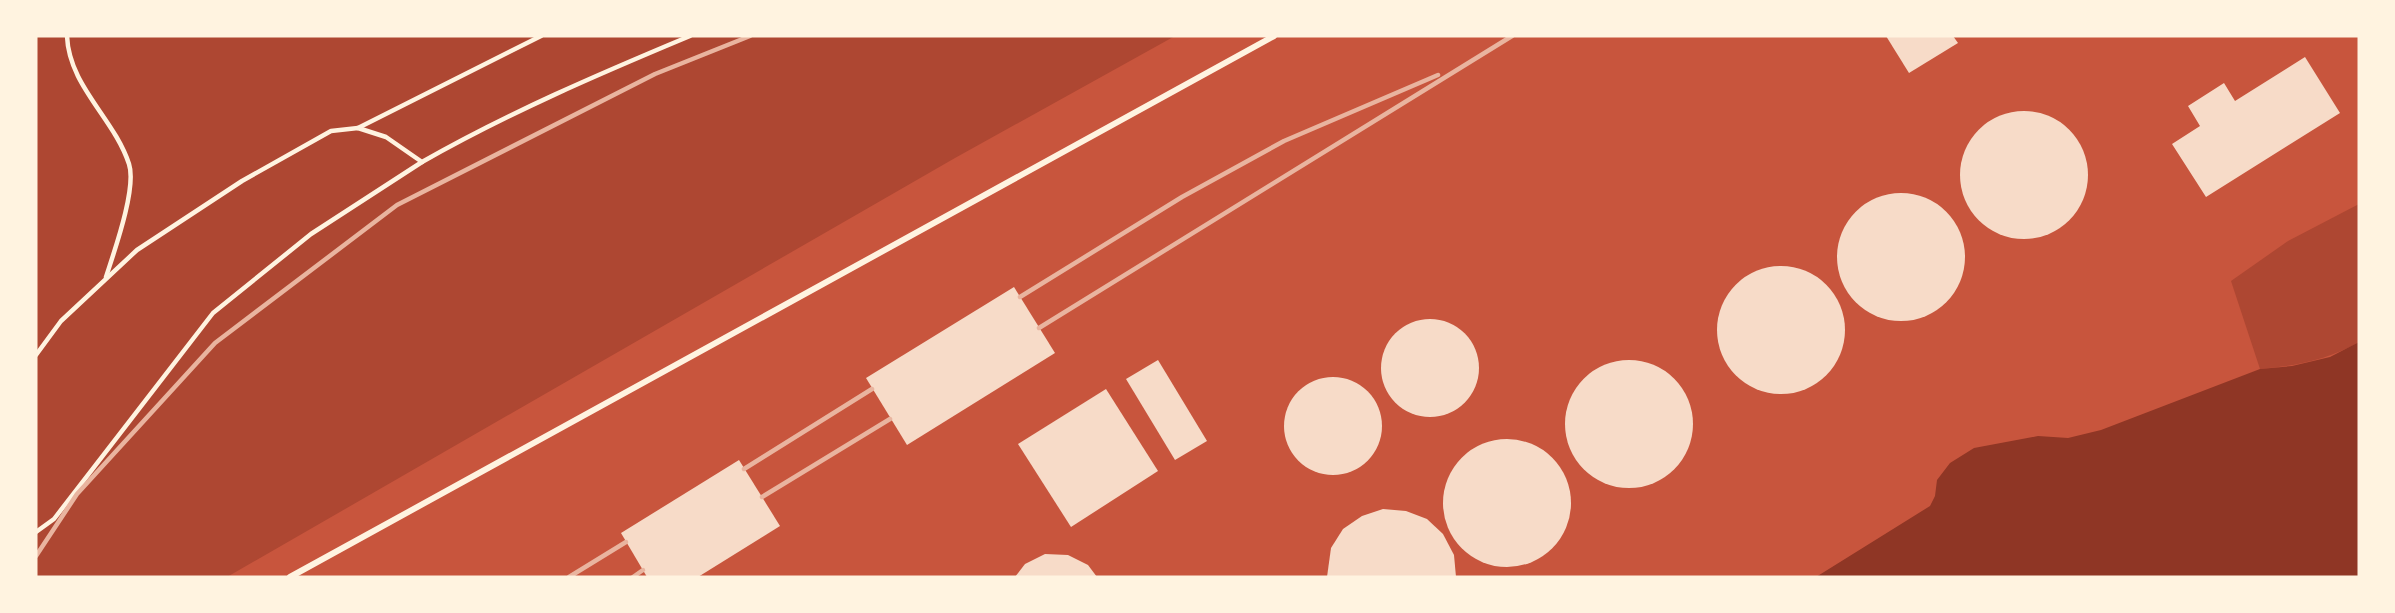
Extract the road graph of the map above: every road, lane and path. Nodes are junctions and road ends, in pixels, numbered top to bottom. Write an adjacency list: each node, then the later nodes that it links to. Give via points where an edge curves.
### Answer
1 (68, 36): 7 (lane, via 68,50 79,81 130,166 127,211)
2 (542, 36): 5 (lane)
3 (690, 36): 6 (lane, via 460,140)
4 (1274, 36): 10 (street)
5 (358, 128): 6 (lane, via 386,137); 7 (lane, via 331,131 242,181 137,250)
6 (422, 162): 9 (lane, via 311,234 213,313 54,519)
7 (105, 280): 8 (lane, via 61,321)
8 (36, 355)
9 (36, 532)
10 (290, 577)

